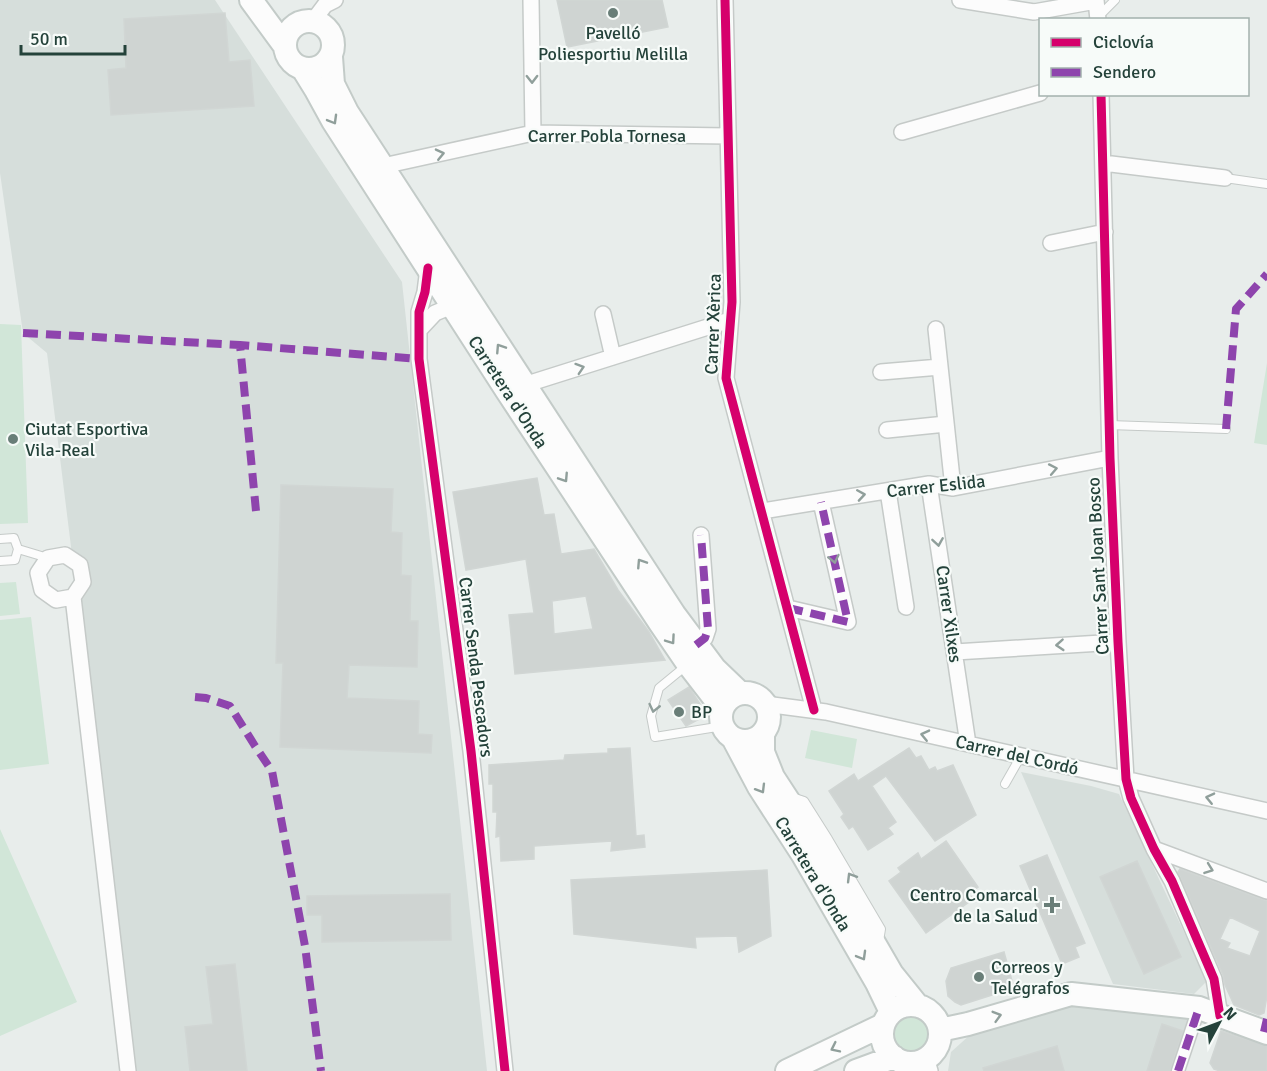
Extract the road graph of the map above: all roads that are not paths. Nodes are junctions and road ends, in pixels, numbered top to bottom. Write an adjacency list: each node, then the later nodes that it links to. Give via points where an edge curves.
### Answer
1 (251, 0): 8 (main road)
2 (269, 0): 8 (main road, via 276,10)
3 (531, 0): 14 (street, one-way to 14)
4 (725, 0): 15 (street, Carrer Xèrica)
5 (960, 0): 7 (street, via 1034,12)
6 (1114, 0): 7 (lane)
7 (1097, 9)
8 (312, 16): 9 (main road, Carretera d'Onda, via 331,34); 10 (main road, Carretera d'Onda, via 288,59)
9 (331, 57): 10 (main road, via 319,68); 17 (main road, Carretera d'Onda, via 333,84)
10 (303, 69): 22 (main road, Carretera d'Onda, one-way to 22)
11 (1039, 94): 13 (street)
12 (1101, 96): 16 (street, Carrer Sant Joan Bosco)
13 (902, 132)
14 (533, 133): 15 (street, Carrer Pobla Tornesa); 17 (street, Carrer Pobla Tornesa, one-way to 14)
15 (727, 136): 25 (street, Carrer Xèrica)
16 (1103, 163): 18 (street); 20 (street, Carrer Sant Joan Bosco)
17 (383, 166): 31 (main road, Carretera d'Onda, one-way to 17)
18 (1225, 178): 19 (lane)
19 (1267, 184)
20 (1105, 232): 21 (street); 33 (street, Carrer Sant Joan Bosco)
21 (1051, 243)
22 (428, 268): 23 (main road, Carretera d'Onda); 26 (street, Carrer Senda Pescadors, via 419,312)
23 (452, 306): 26 (street, via 435,313); 52 (main road, Carretera d'Onda, one-way to 52, via 660,624)
24 (603, 314): 28 (street)
25 (730, 320): 28 (street); 41 (street, Carrer Xèrica, via 726,378)
26 (420, 329): 73 (street, Carrer Senda Pescadors, via 419,359 471,751)
27 (936, 329): 29 (street)
28 (613, 357): 31 (street, one-way to 28)
29 (940, 367): 30 (street); 32 (street)
30 (882, 372)
31 (524, 385): 52 (main road, Carretera d'Onda, one-way to 31)
32 (946, 424): 35 (street); 38 (street)
33 (1109, 425): 34 (lane); 36 (street, Carrer Sant Joan Bosco)
34 (1226, 429)
35 (887, 430)
36 (1110, 458): 38 (street, Carrer Eslida, one-way to 36); 50 (street, Carrer Sant Joan Bosco)
37 (929, 484): 38 (street, Carrer Eslida); 39 (street, Carrer Eslida); 51 (street, Carrer Xilxes, one-way to 51)
38 (953, 488)
39 (888, 490): 40 (street, Carrer Eslida, one-way to 39); 48 (street)
40 (821, 502): 41 (street, Carrer Eslida); 49 (street, one-way to 49, via 848,622)
41 (762, 511): 49 (street, Carrer Xèrica)
42 (701, 535): 52 (street, via 708,629)
43 (0, 539): 44 (lane, via 14,538)
44 (18, 549): 45 (lane); 46 (lane, via 15,560)
45 (48, 558): 47 (street, via 65,555 80,565 83,582); 47 (street, via 38,573 42,590 56,600)
46 (0, 561)
47 (74, 597): 72 (street)
48 (906, 607)
49 (788, 608): 55 (street, Carrer Xèrica)
50 (1118, 642): 51 (street, one-way to 51); 60 (street, Carrer Sant Joan Bosco)
51 (955, 652): 58 (street, Carrer Xilxes)
52 (692, 655): 53 (main road, Carretera d'Onda, via 715,669); 56 (main road, Carretera d'Onda); 56 (lane, one-way to 56, via 659,688 651,716 655,737)
53 (740, 693): 54 (main road, via 754,694); 56 (main road, via 727,701)
54 (765, 704): 55 (street, Carrer del Cordó); 57 (main road, via 769,718)
55 (814, 710): 58 (street, Carrer del Cordó, one-way to 55)
56 (726, 724): 57 (main road, via 741,741); 67 (main road, Carretera d'Onda, one-way to 67, via 759,787 872,974)
57 (763, 733): 65 (main road, Carretera d'Onda, one-way to 57, via 892,974 773,777 763,752)
58 (968, 744): 59 (street, Carrer del Cordó)
59 (1022, 756): 60 (street, Carrer del Cordó); 61 (lane)
60 (1126, 779): 62 (street, Carrer del Cordó, one-way to 60); 63 (street, Carrer Sant Joan Bosco)
61 (1005, 784)
62 (1267, 811)
63 (1154, 849): 64 (street, one-way to 64); 66 (street, Carrer Sant Joan Bosco, via 1214,979)
64 (1267, 891)
65 (917, 1005): 67 (main road, via 903,1005); 69 (main road, via 930,1012)
66 (1209, 1012): 68 (main road); 69 (main road, one-way to 66, via 1071,994); 76 (street)
67 (887, 1019): 70 (main road, via 882,1037); 74 (main road, one-way to 74)
68 (1266, 1028)
69 (940, 1030): 71 (main road)
70 (894, 1057): 71 (main road); 75 (main road)
71 (928, 1064)
72 (128, 1071)
73 (505, 1071)
74 (787, 1071)
75 (856, 1071)
76 (1178, 1071)

